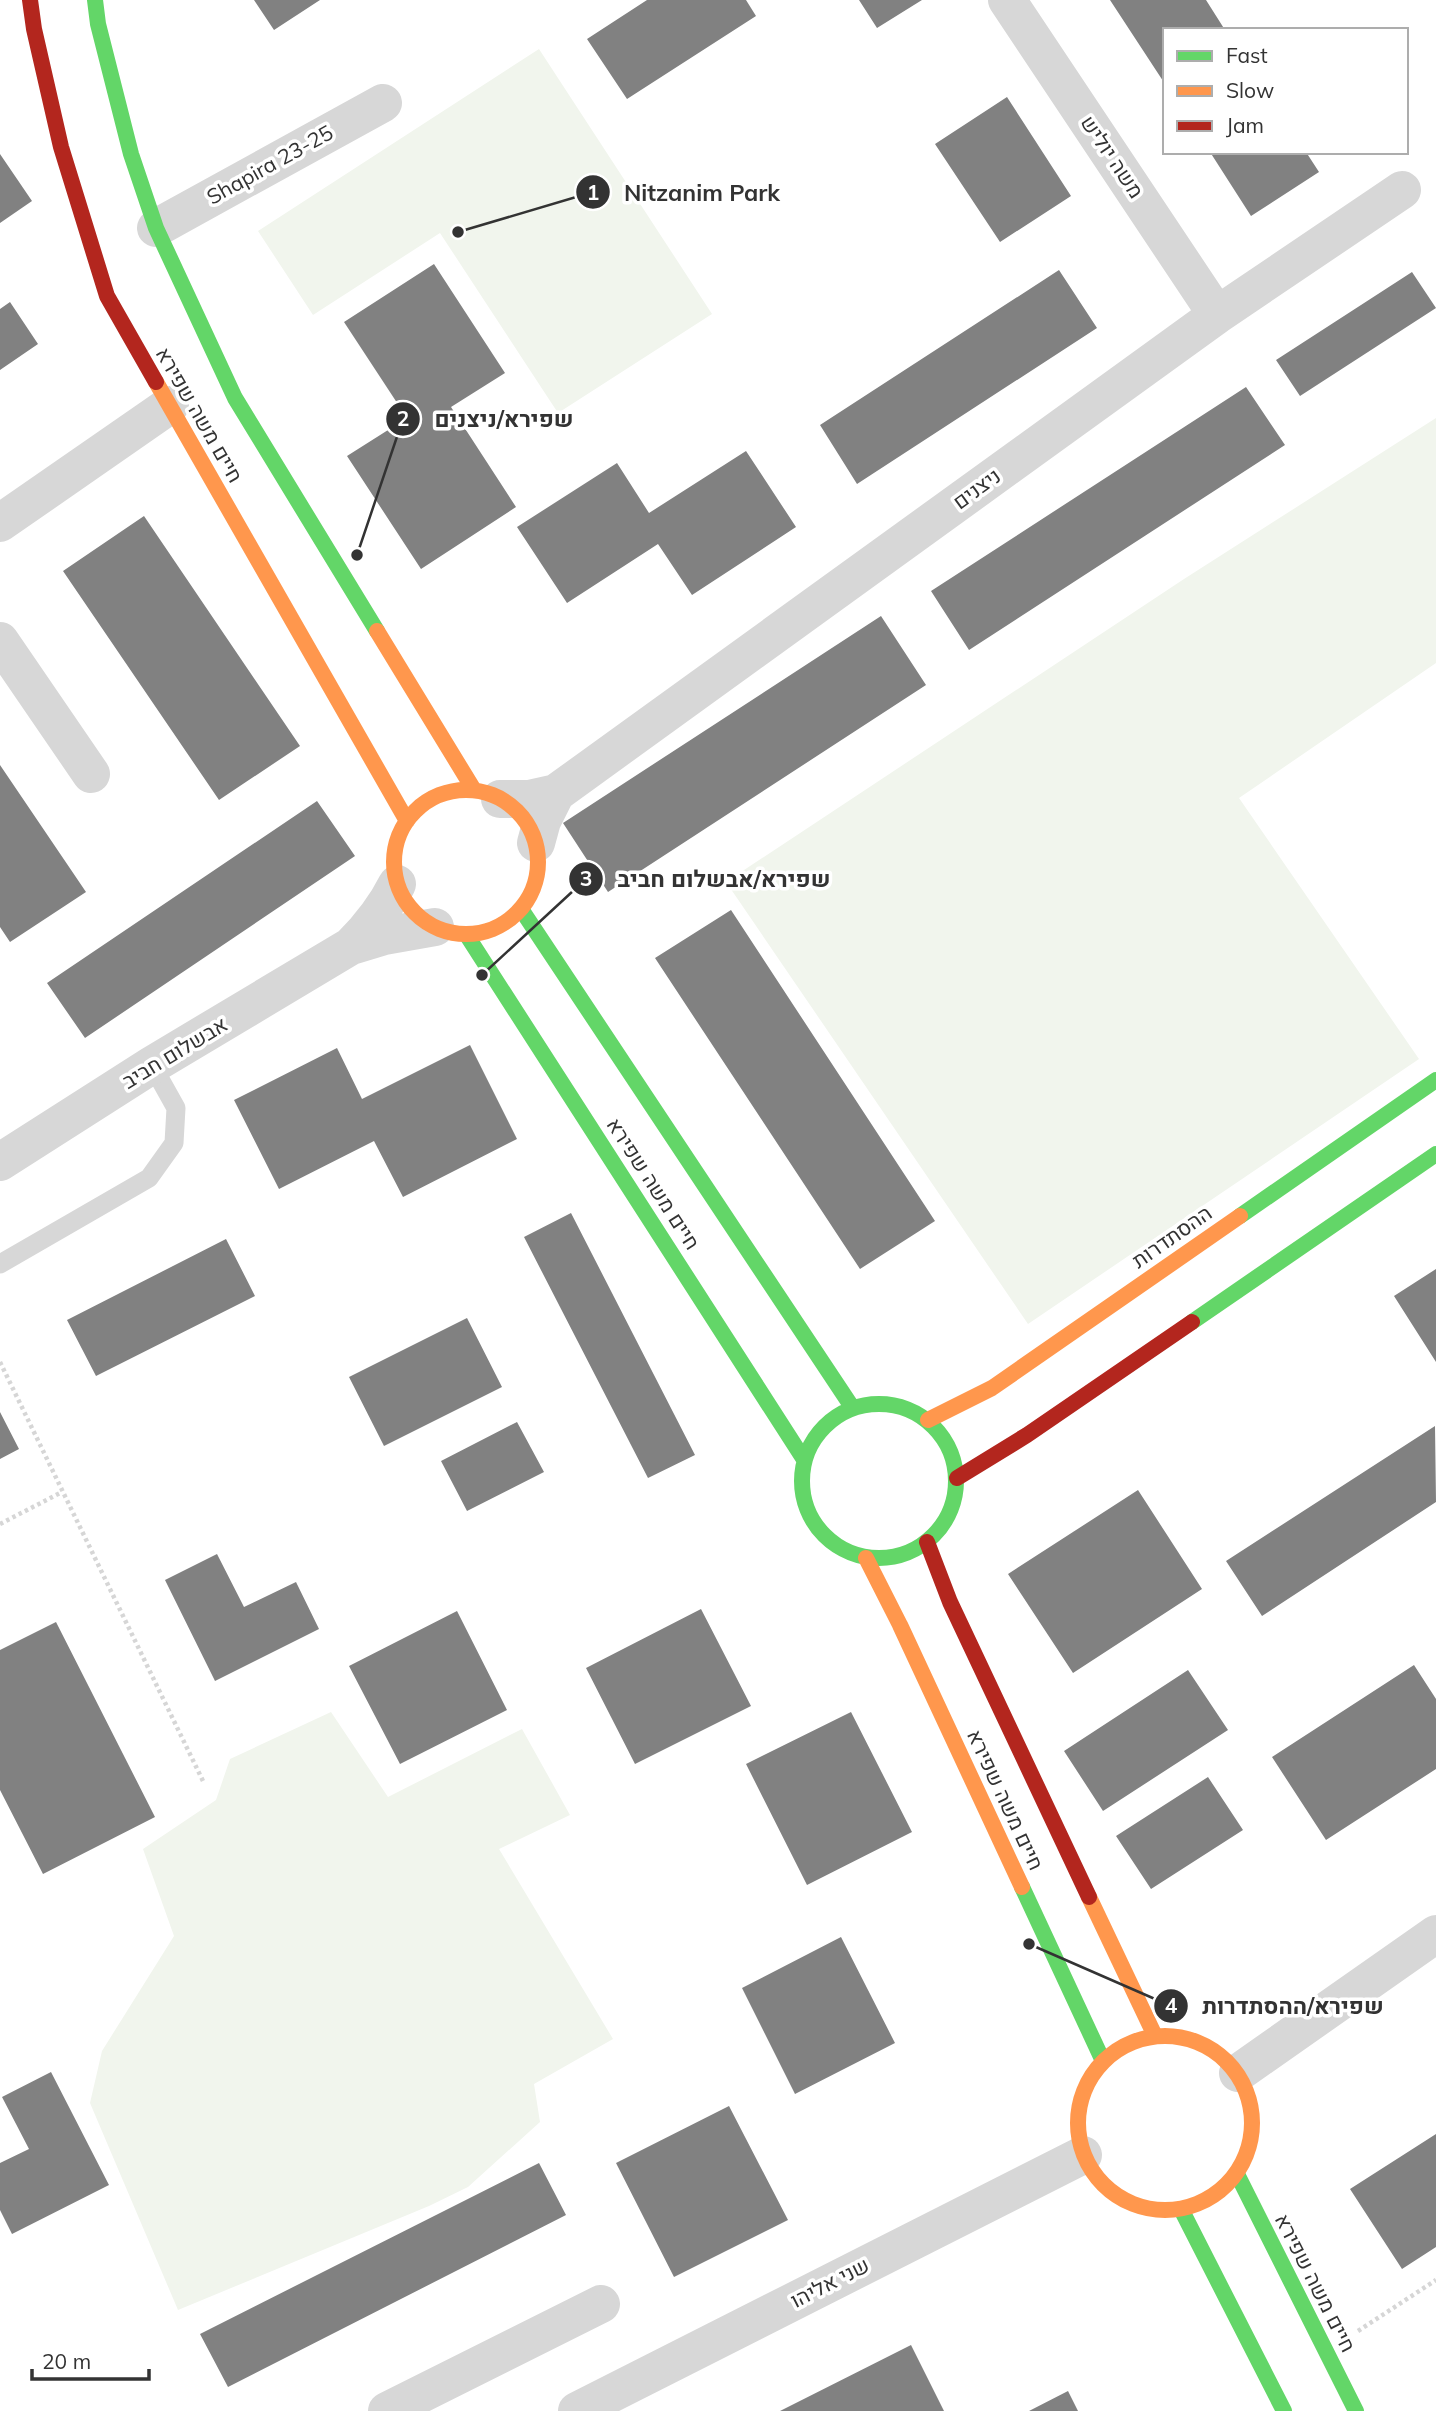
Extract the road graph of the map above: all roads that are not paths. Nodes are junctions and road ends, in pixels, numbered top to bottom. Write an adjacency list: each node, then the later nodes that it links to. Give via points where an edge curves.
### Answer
1 (30, 0): 8 (street, חיים משה שפירא, via 61,148 107,296)
2 (95, 0): 6 (street, חיים משה שפירא, via 131,154)
3 (1007, 0): 7 (street, משה יוליש)
4 (383, 103): 6 (street, Shapira 23-25)
5 (1402, 190): 7 (street, ניצנים)
6 (156, 228): 13 (street, חיים משה שפירא, via 235,398)
7 (1217, 315): 12 (street, ניצנים)
8 (170, 405): 9 (street); 14 (street, חיים משה שפירא)
9 (0, 523)
10 (0, 641): 11 (street)
11 (91, 775)
12 (556, 793): 13 (street, ניצנים, via 529,799); 15 (street, ניצנים)
13 (487, 794): 14 (street, via 454,791 436,797); 15 (street, via 516,810)
14 (407, 821): 16 (street, via 394,851)
15 (536, 843): 17 (street, via 533,889)
16 (397, 884): 18 (street, via 412,909); 19 (street, אבשלום חביב, via 371,927)
17 (521, 909): 18 (street, via 486,931); 25 (street, חיים משה שפירא)
18 (450, 931): 19 (street, אבשלום חביב, via 384,936); 27 (street, חיים משה שפירא)
19 (351, 946): 20 (street, אבשלום חביב)
20 (152, 1065): 23 (street, אבשלום חביב); 24 (lane, via 176,1108 174,1143 149,1178)
21 (1436, 1080): 26 (street, ההסתדרות, via 992,1388)
22 (1436, 1154): 28 (street, via 1027,1435)
23 (0, 1162)
24 (0, 1264)
25 (852, 1407): 26 (street, via 878,1403 904,1407); 27 (street, via 822,1428)
26 (928, 1420): 28 (street, via 953,1456)
27 (803, 1458): 30 (street, via 806,1510 820,1532 841,1549)
28 (957, 1478): 29 (street, via 954,1502 944,1524)
29 (927, 1542): 30 (street, via 887,1558); 32 (street, חיים משה שפירא, via 950,1602)
30 (866, 1558): 33 (street, חיים משה שפירא)
31 (1436, 1934): 34 (street)
32 (1155, 2036): 33 (street, via 1136,2040); 34 (street, via 1179,2036 1202,2043)
33 (1103, 2061): 35 (street, via 1088,2081 1079,2105)
34 (1238, 2073): 36 (street, via 1250,2097 1254,2123 1249,2150)
35 (1083, 2155): 37 (street, via 1112,2192 1133,2204); 40 (street, שני אליהו)
36 (1237, 2174): 37 (street, via 1213,2196); 42 (street, חיים משה שפירא)
37 (1181, 2209): 41 (street)
38 (601, 2304): 39 (street)
39 (411, 2406)
40 (577, 2411)
41 (1284, 2411)
42 (1356, 2411)

